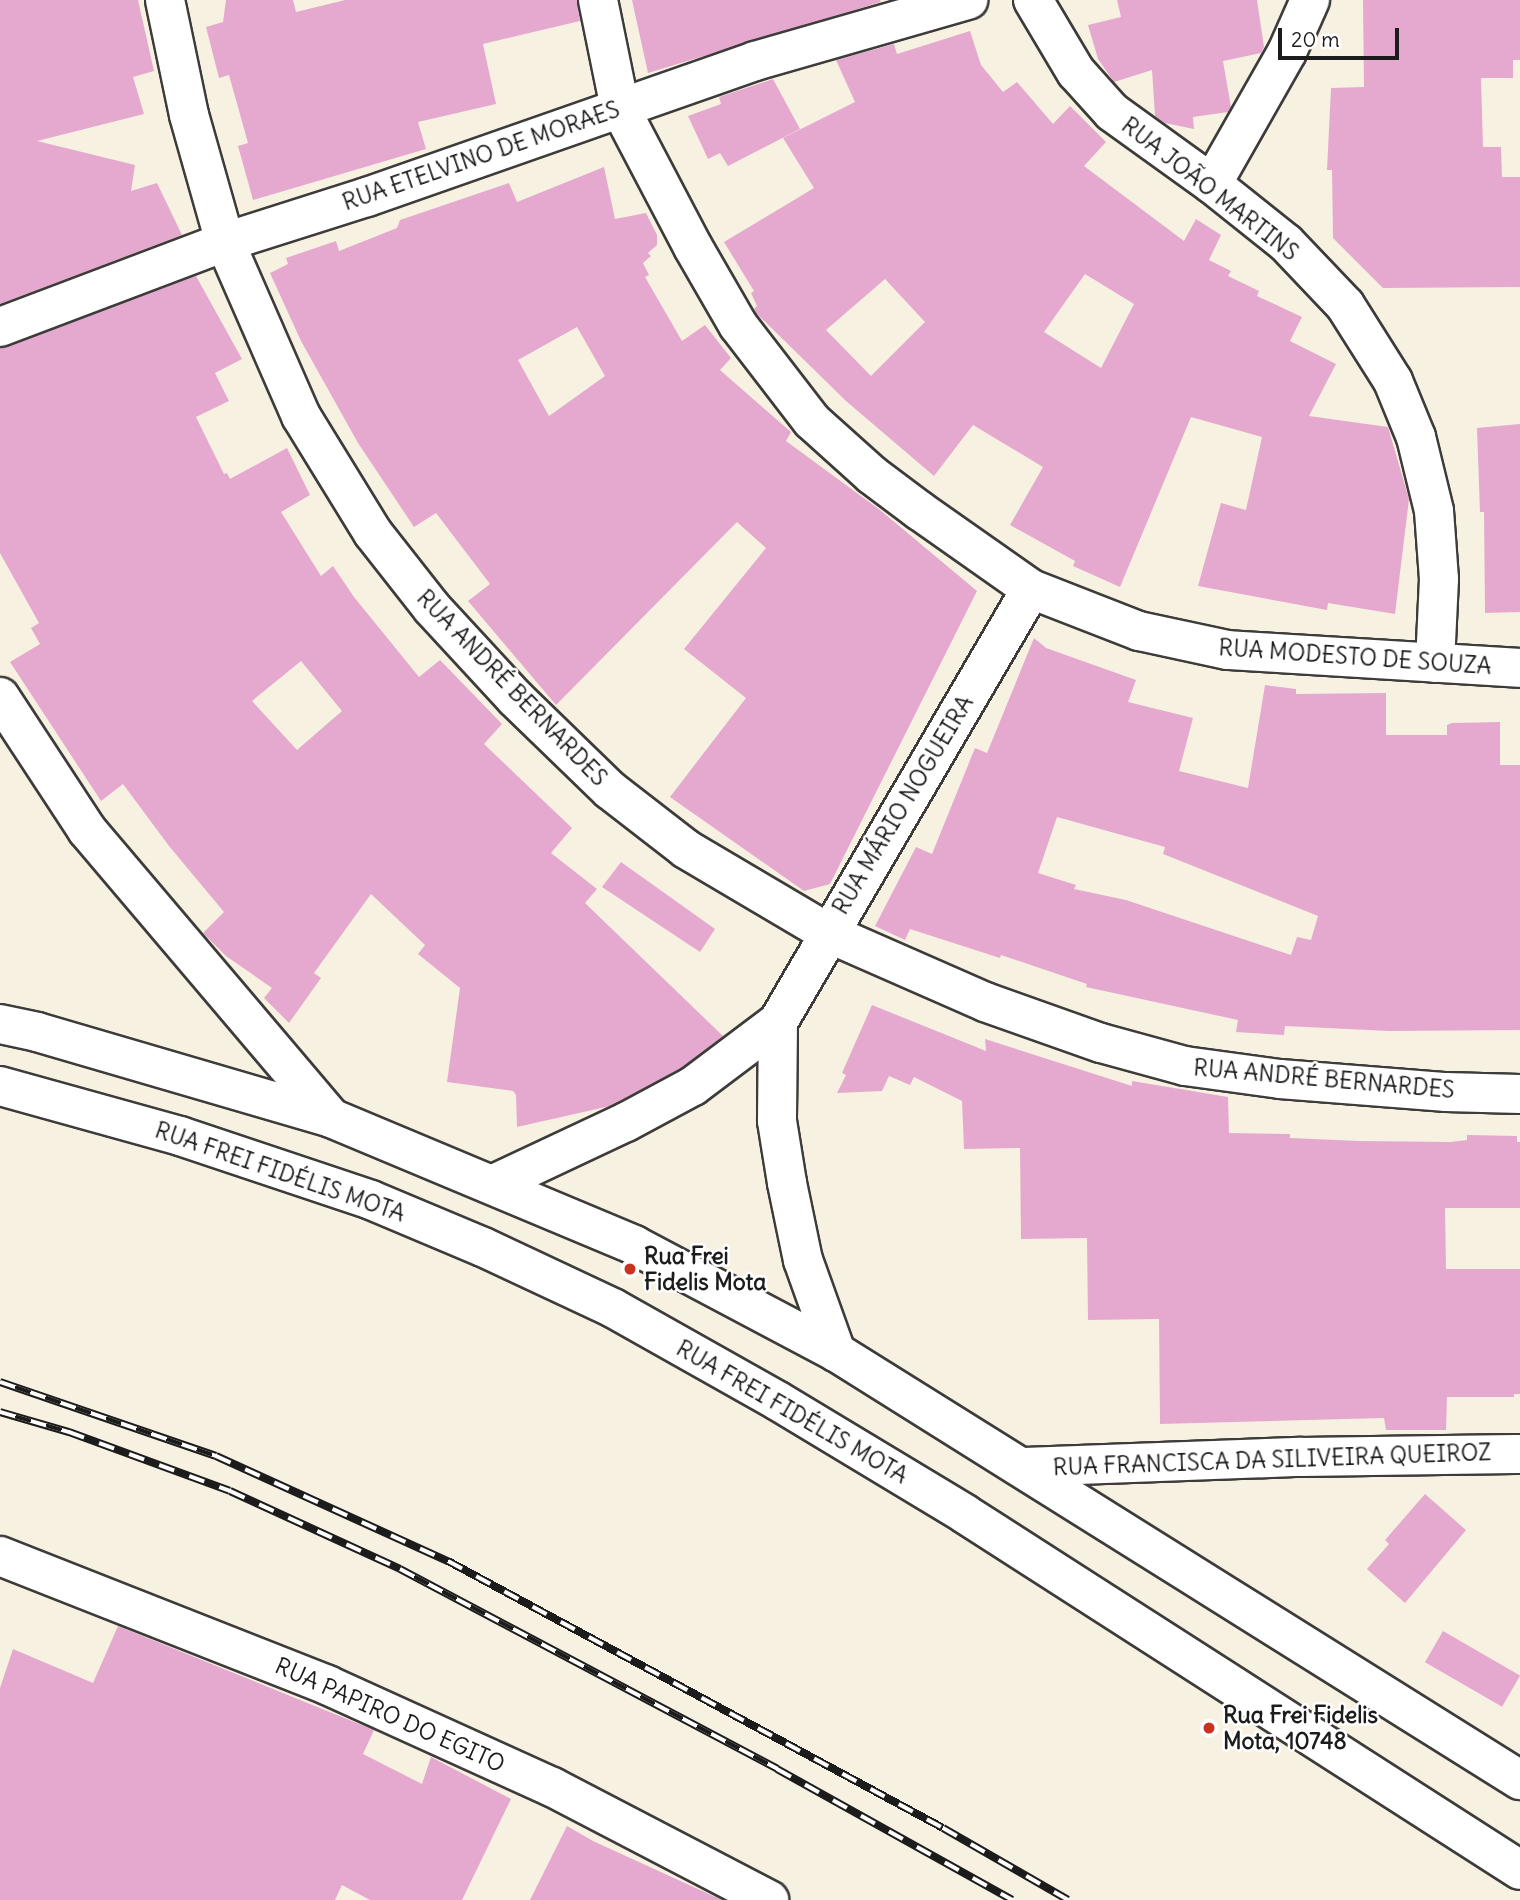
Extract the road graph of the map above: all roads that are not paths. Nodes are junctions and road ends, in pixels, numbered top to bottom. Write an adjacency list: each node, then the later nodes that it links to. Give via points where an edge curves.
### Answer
1 (165, 0): 8 (street, RUA ANDRÉ BERNARDES, via 189,116)
2 (598, 0): 6 (street, RUA MODESTO DE SOUZA)
3 (968, 0): 6 (street, RUA ETELVINO DE MORAES, via 755,61)
4 (1033, 0): 7 (street, RUA JOÃO MARTINS, via 1076,72 1112,112)
5 (1310, 0): 7 (street, via 1287,52)
6 (620, 108): 8 (street, RUA ETELVINO DE MORAES); 10 (street, RUA MODESTO DE SOUZA, via 738,325 812,421 872,475)
7 (1212, 184): 11 (street, RUA JOÃO MARTINS, via 1286,243 1345,305 1393,381 1416,437 1434,511 1439,579)
8 (225, 243): 9 (street, RUA ETELVINO DE MORAES); 14 (street, RUA ANDRÉ BERNARDES, via 301,416 373,533 432,608 515,698 610,790 686,849)
9 (0, 327)
10 (1031, 589): 11 (street, RUA MODESTO DE SOUZA, via 1139,631 1227,650); 14 (street, RUA MÁRIO NOGUEIRA)
11 (1435, 663): 12 (street, RUA MODESTO DE SOUZA)
12 (1520, 668)
13 (0, 697): 19 (street, via 87,830)
14 (828, 933): 15 (street, RUA MÁRIO NOGUEIRA); 18 (street, RUA ANDRÉ BERNARDES, via 985,1002 1101,1043 1185,1066 1280,1079)
15 (778, 1022): 20 (street, RUA MÁRIO NOGUEIRA, via 693,1086); 21 (street, RUA MÁRIO NOGUEIRA, via 777,1121 786,1183 803,1260)
16 (0, 1024): 19 (street)
17 (0, 1086): 26 (street, RUA FREI FIDÉLIS MOTA, via 180,1136 372,1200 602,1303 778,1401 965,1514)
18 (1520, 1094)
19 (331, 1118): 20 (street)
20 (494, 1184): 21 (street, via 634,1245)
21 (836, 1352): 23 (street)
22 (1520, 1454): 23 (street, RUA FRANCISCA DA SILIVEIRA QUEIROZ)
23 (1024, 1467): 25 (street)
24 (0, 1556): 27 (street, RUA PAPIRO DO EGITO, via 327,1685 552,1787)
25 (1520, 1780)
26 (1520, 1870)
27 (769, 1900)

